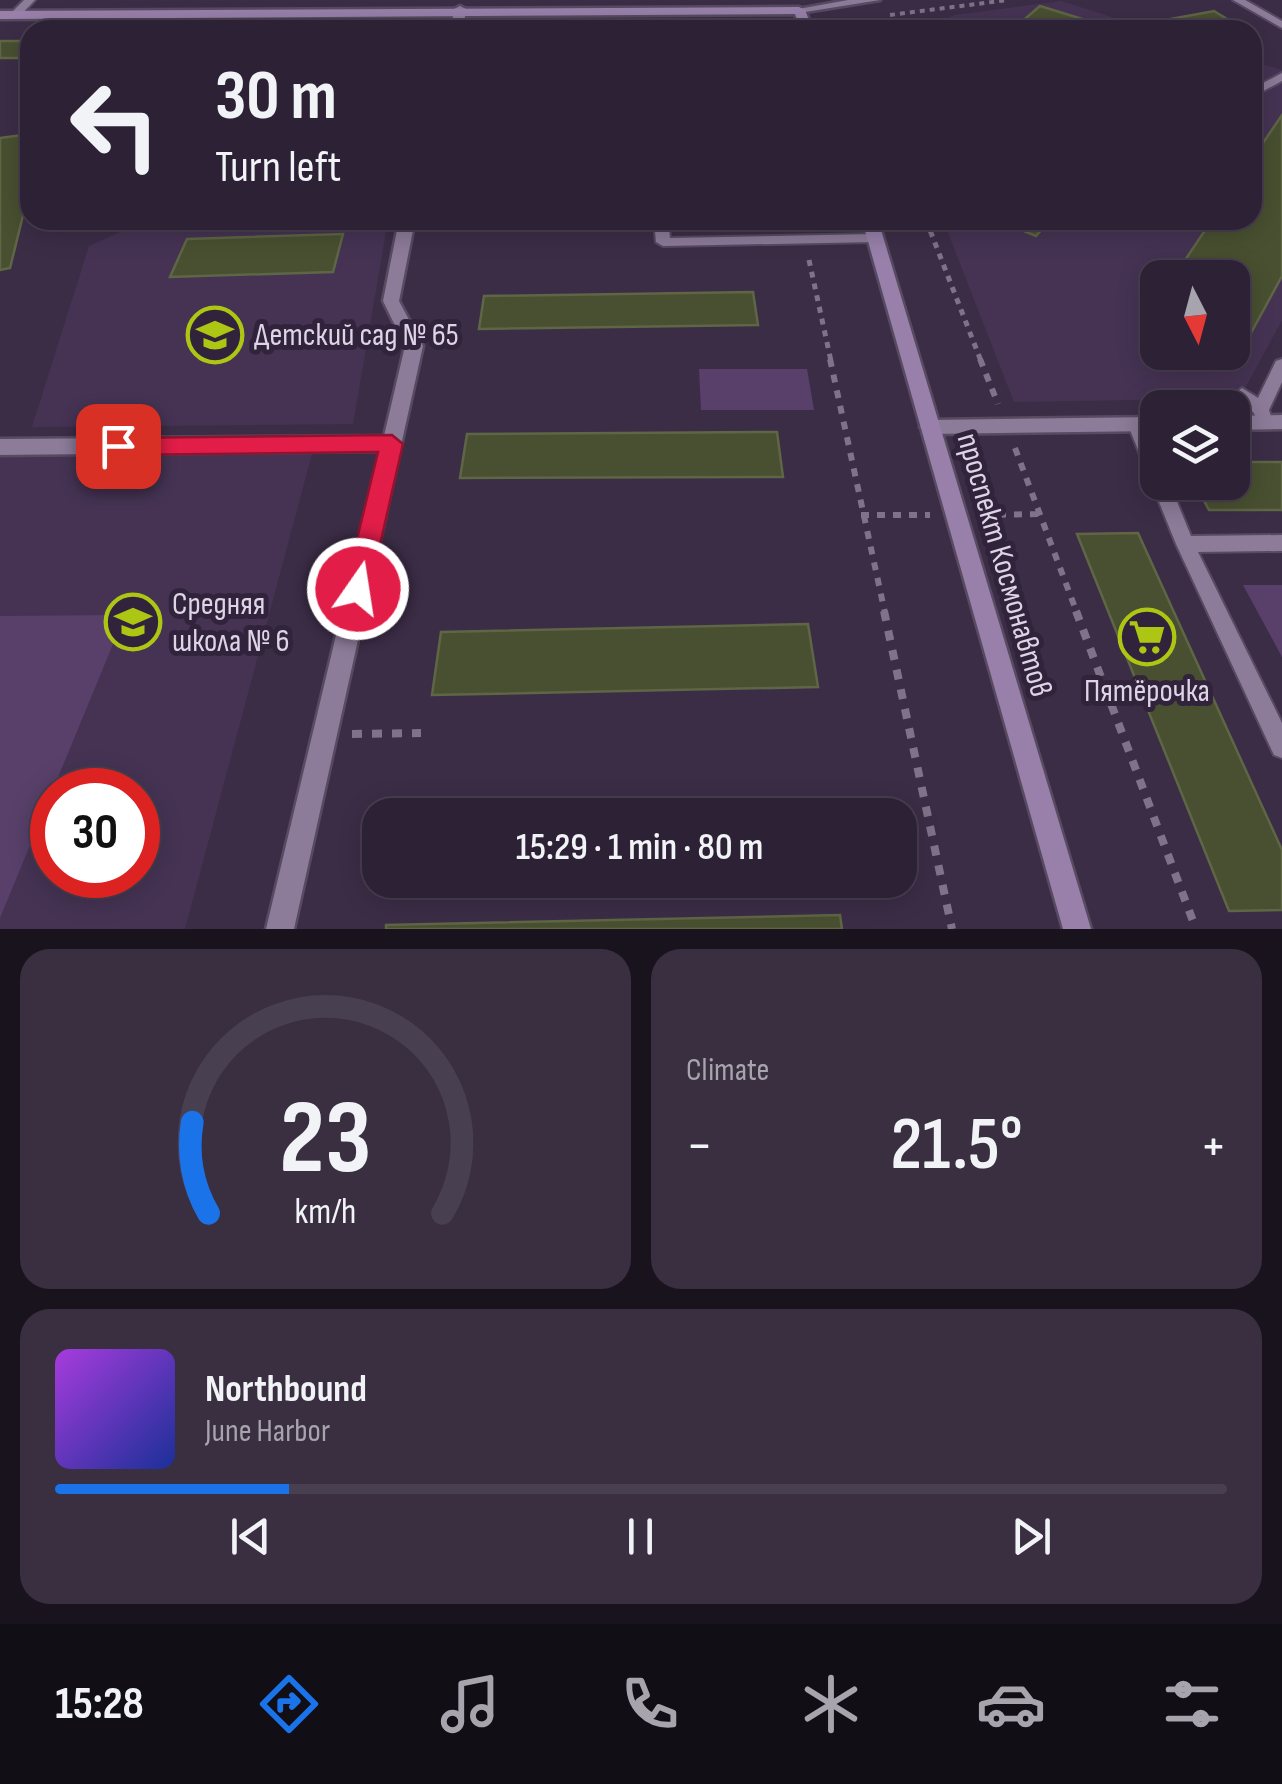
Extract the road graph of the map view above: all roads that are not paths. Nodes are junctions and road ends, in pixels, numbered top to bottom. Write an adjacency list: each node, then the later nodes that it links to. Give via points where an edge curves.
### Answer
1 (30, 0): 7 (lane)
2 (874, 0): 5 (street)
3 (1238, 0): 10 (lane)
4 (460, 9): 5 (main road); 7 (main road); 8 (street)
5 (799, 10): 9 (main road)
6 (0, 15): 7 (main road)
7 (15, 15)
8 (458, 20)
9 (803, 20)
10 (1282, 24)
11 (406, 230): 22 (street, via 391,301 414,346)
12 (661, 230): 13 (lane, via 662,242 805,239)
13 (865, 230)
14 (872, 230): 20 (main road, проспект Космонавтов)
15 (1282, 365): 17 (lane)
16 (1250, 401): 17 (lane)
17 (1269, 418)
18 (1136, 425): 19 (street); 20 (street); 21 (lane)
19 (1140, 425)
20 (930, 427): 29 (main road, проспект Космонавтов)
21 (1140, 435)
22 (392, 444): 23 (street); 28 (street)
23 (0, 448)
24 (1167, 500): 26 (lane)
25 (1282, 543): 26 (lane)
26 (1185, 544): 27 (lane)
27 (1282, 746)
28 (280, 929)
29 (1076, 929)

